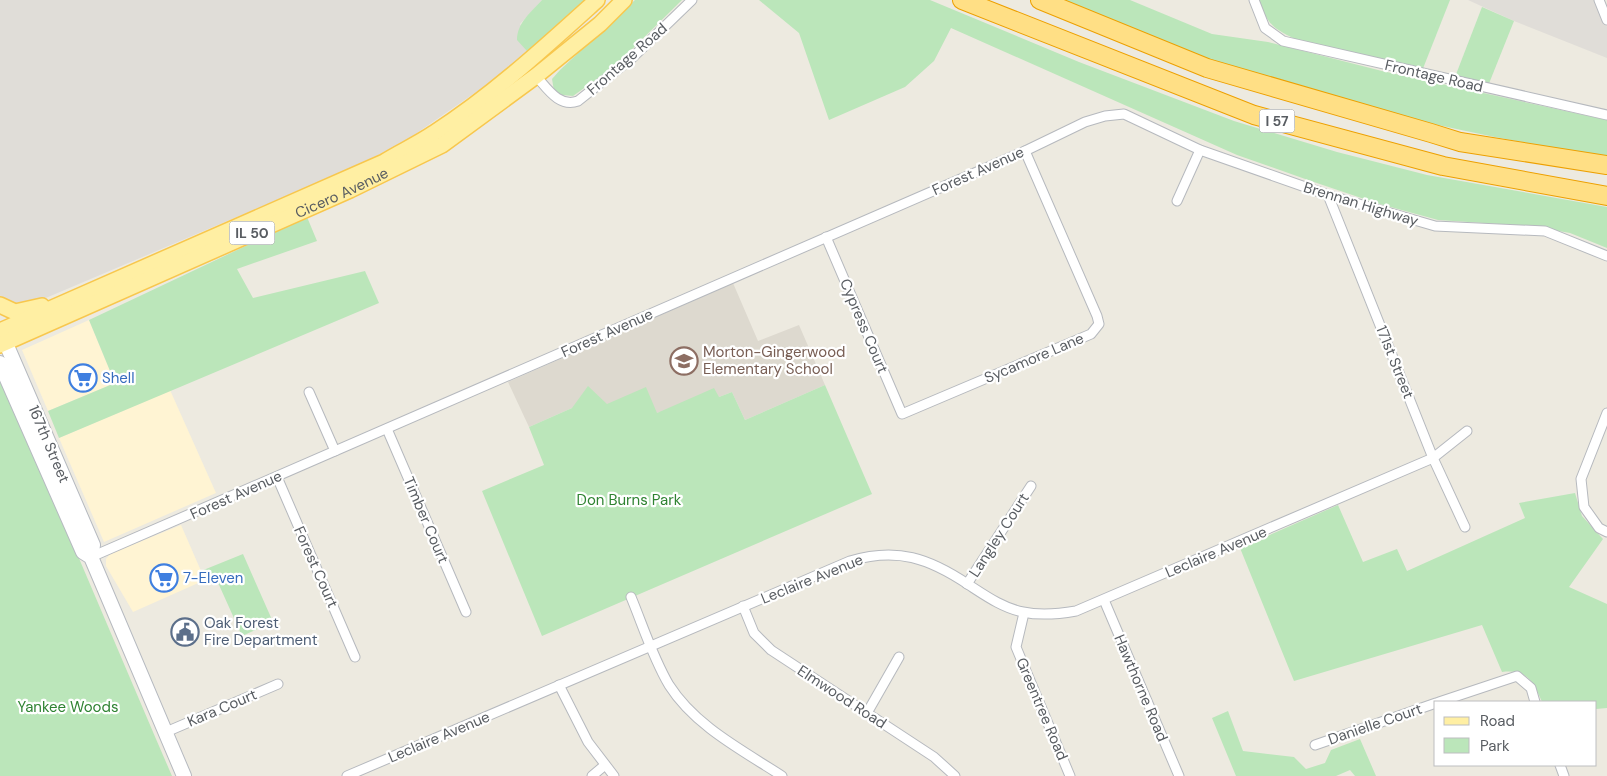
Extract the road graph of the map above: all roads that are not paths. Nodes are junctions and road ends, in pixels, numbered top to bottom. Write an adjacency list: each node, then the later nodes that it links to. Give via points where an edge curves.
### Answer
1 (598, 0): 9 (main road, Cicero Avenue / IL 50)
2 (624, 0): 9 (main road, Cicero Avenue / IL 50, via 600,24)
3 (692, 0): 9 (street, Frontage Road, via 652,40 578,102 561,101)
4 (962, 0): 16 (highway, I 57, via 1254,115 1442,166)
5 (1040, 0): 14 (highway, I 57, via 1207,68 1460,142)
6 (1254, 0): 11 (street, Frontage Road, via 1265,28 1283,41)
7 (1599, 0): 8 (street)
8 (1607, 20)
9 (531, 70): 20 (main road, Cicero Avenue / IL 50, via 384,162); 22 (main road, Cicero Avenue / IL 50, via 442,145 350,190)
10 (1124, 114): 12 (street, Brennan Highway); 13 (street, Forest Avenue, via 1085,122)
11 (1607, 115)
12 (1200, 150): 15 (street, Brennan Highway); 17 (street)
13 (1025, 151): 18 (street, Forest Avenue); 26 (street, Sycamore Lane, via 1098,316 1098,324 1091,334)
14 (1607, 165)
15 (1328, 195): 19 (street, Brennan Highway, via 1435,226 1545,231); 30 (street, 171st Street)
16 (1607, 196)
17 (1177, 201)
18 (826, 237): 26 (street, Cypress Court); 27 (street, Forest Avenue)
19 (1607, 256)
20 (71, 301): 21 (main road, via 15,312); 22 (main road, Cicero Avenue / IL 50)
21 (0, 306)
22 (1, 337): 35 (main road, 167th Street, via 93,545)
23 (0, 363): 35 (main road, 167th Street, via 83,552)
24 (309, 392): 29 (street)
25 (1607, 413): 34 (street, via 1581,479 1584,507 1599,528)
26 (902, 414)
27 (387, 429): 29 (street, Forest Avenue); 40 (street, Timber Court)
28 (1467, 431): 30 (street, Leclaire Avenue)
29 (335, 452): 31 (street, Forest Avenue)
30 (1433, 458): 33 (street, 171st Street); 38 (street, Leclaire Avenue)
31 (277, 478): 35 (street, Forest Avenue); 43 (street, Forest Court)
32 (1032, 486): 36 (street, Langley Court)
33 (1465, 527)
34 (1607, 532)
35 (91, 557): 51 (main road, 167th Street)
36 (967, 584): 39 (street, Leclaire Avenue, via 916,557 873,555 850,561); 41 (street, Leclaire Avenue, via 990,599)
37 (630, 597): 42 (street)
38 (1104, 600): 41 (street, Leclaire Avenue, via 1061,614); 61 (street, Hawthorne Road)
39 (743, 606): 42 (street, Leclaire Avenue); 50 (street, Elmwood Road, via 754,633 763,644)
40 (466, 612)
41 (1024, 613): 60 (street, Greentree Road, via 1016,647)
42 (651, 646): 46 (street, Leclaire Avenue); 58 (street, via 670,686 691,712 713,731)
43 (355, 657)
44 (899, 657): 50 (street)
45 (278, 684): 51 (street, Kara Court)
46 (559, 685): 53 (street, via 579,728); 55 (street, Leclaire Avenue)
47 (1443, 701): 48 (street, Danielle Court, via 1517,676 1531,688)
48 (1535, 701)
49 (1434, 704): 52 (street, Danielle Court)
50 (867, 712): 59 (street, Elmwood Road, via 934,756)
51 (166, 732): 54 (main road, 167th Street)
52 (1315, 746)
53 (605, 765): 56 (street); 57 (street)
54 (184, 776)
55 (347, 776)
56 (592, 776)
57 (614, 776)
58 (782, 776)
59 (955, 776)
60 (1070, 776)
61 (1179, 776)

